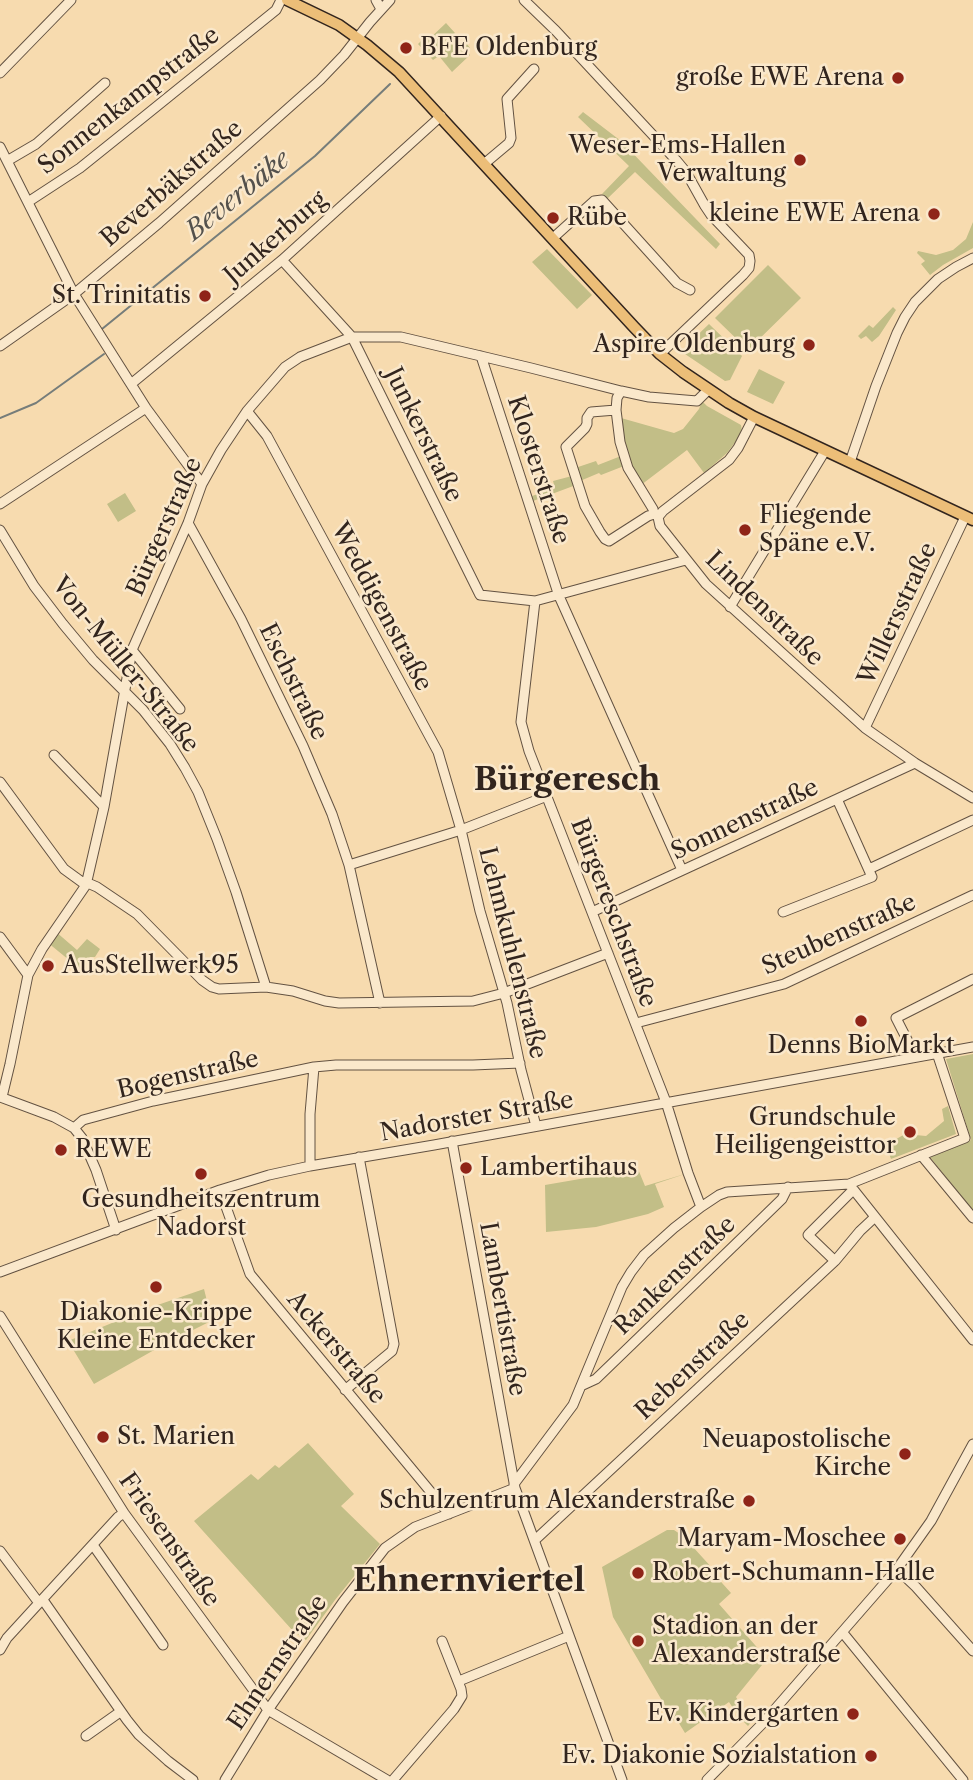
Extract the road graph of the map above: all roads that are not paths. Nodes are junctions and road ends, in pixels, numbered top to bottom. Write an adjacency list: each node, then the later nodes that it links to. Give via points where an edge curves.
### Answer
1 (71, 0): 10 (street)
2 (281, 0): 16 (street, Sonnenkampstraße, via 276,10 80,168)
3 (287, 0): 8 (main road)
4 (376, 0): 7 (street)
5 (390, 0): 7 (street, Beverbäkstraße)
6 (524, 0): 24 (street, via 676,160 711,215 749,255 749,268 743,275)
7 (382, 9): 8 (street, Beverbäkstraße)
8 (358, 38): 12 (main road); 21 (street, Beverbäkstraße, via 320,80)
9 (534, 69): 15 (street, via 507,99 509,143)
10 (0, 73)
11 (105, 83): 14 (street, via 36,144)
12 (441, 116): 15 (main road); 19 (street, Junkerburg)
13 (0, 147): 14 (street)
14 (7, 161): 16 (street)
15 (484, 164): 17 (main road)
16 (28, 202): 21 (street)
17 (553, 238): 20 (street, via 594,201 602,200 677,283); 24 (main road)
18 (973, 258): 34 (street, via 938,279 905,317)
19 (282, 260): 22 (street, Junkerstraße); 26 (street, Junkerburg)
20 (690, 290)
21 (74, 294): 23 (street, Beverbäkstraße); 26 (street)
22 (352, 337): 25 (street, Bürgerstraße, via 401,337); 31 (street, Bürgerstraße, via 285,367); 43 (street, Junkerstraße, via 480,595)
23 (0, 346)
24 (660, 354): 27 (main road)
25 (481, 356): 28 (street, Bürgerstraße); 42 (street, Klosterstraße)
26 (131, 384): 29 (street)
27 (708, 390): 28 (street, Bürgerstraße, via 697,401); 32 (main road)
28 (621, 391): 30 (street)
29 (146, 408): 35 (street); 36 (street)
30 (616, 410): 37 (street, Lindenstraße, via 628,468); 37 (street, via 590,412 585,428 566,447 585,506 609,541)
31 (247, 411): 35 (street, Bürgerstraße); 57 (street, Weddigenstraße, via 267,436 438,752)
32 (754, 417): 33 (main road); 37 (street, via 729,460)
33 (825, 451): 34 (main road); 44 (street)
34 (850, 462): 38 (main road)
35 (202, 484): 39 (street, Bürgerstraße)
36 (0, 504)
37 (656, 515): 41 (street, Lindenstraße)
38 (969, 518): 48 (street, Willersstraße)
39 (188, 523): 45 (street, Bürgerstraße); 58 (street, Eschstraße, via 242,619 303,746)
40 (0, 530): 46 (street, Von-Müller-Straße, via 62,624)
41 (686, 560): 42 (street); 44 (street, Lindenstraße)
42 (559, 596): 43 (street); 60 (street, Klosterstraße)
43 (535, 601): 52 (street, Bürgereschstraße, via 521,722)
44 (730, 607): 48 (street, Lindenstraße)
45 (132, 650): 46 (street, Bürgerstraße); 47 (street)
46 (124, 691): 55 (street, Bürgerstraße); 69 (street, Von-Müller-Straße, via 166,738 198,792)
47 (180, 709)
48 (865, 728): 50 (street, Lindenstraße)
49 (54, 755): 55 (street)
50 (915, 764): 53 (street, Lindenstraße); 54 (street, Sonnenstraße)
51 (0, 782): 61 (street, via 58,862)
52 (547, 796): 57 (street); 63 (street, Bürgereschstraße)
53 (973, 798)
54 (837, 799): 59 (street); 60 (street, Sonnenstraße)
55 (104, 807): 61 (street, Bürgerstraße)
56 (973, 820): 59 (street)
57 (461, 830): 58 (street); 70 (street, Lehmkuhlenstraße)
58 (349, 865): 71 (street, Eschstraße)
59 (869, 869): 64 (street, via 872,877)
60 (682, 870): 63 (street, Sonnenstraße)
61 (86, 885): 67 (street, Bürgerstraße); 69 (street, via 97,887 137,914 212,987)
62 (973, 895): 72 (street, Steubenstraße, via 784,984)
63 (592, 912): 66 (street, Bürgereschstraße)
64 (783, 912)
65 (0, 937): 67 (street)
66 (608, 953): 70 (street); 72 (street, Bürgereschstraße)
67 (28, 975): 78 (street, Bürgerstraße)
68 (973, 979): 75 (street, via 896,1018)
69 (266, 987): 71 (street, via 339,1003)
70 (504, 993): 71 (street, via 473,1001); 76 (street, Lehmkuhlenstraße)
71 (380, 1003)
72 (636, 1023): 79 (street, Bürgereschstraße)
73 (973, 1046): 74 (street, Nadorster Straße)
74 (937, 1054): 75 (street, Nadorster Straße); 83 (street, via 965,1138)
75 (916, 1057): 79 (street, Nadorster Straße)
76 (520, 1063): 77 (street, Bogenstraße); 80 (street, Lehmkuhlenstraße)
77 (314, 1067): 81 (street, Bogenstraße, via 153,1101 83,1120); 85 (street)
78 (1, 1097): 81 (street)
79 (666, 1102): 80 (street, Nadorster Straße); 89 (street, Bürgereschstraße)
80 (536, 1126): 82 (street, Nadorster Straße)
81 (74, 1128): 92 (street, via 96,1170)
82 (452, 1141): 84 (street, Nadorster Straße); 100 (street, Lambertistraße)
83 (921, 1155): 87 (street); 91 (street)
84 (359, 1157): 85 (street, Nadorster Straße); 98 (street, via 394,1344 392,1351)
85 (310, 1166): 88 (street, Nadorster Straße)
86 (788, 1187): 87 (street); 89 (street, via 727,1192); 97 (street, Rankenstraße, via 764,1217 596,1379)
87 (851, 1187): 90 (street); 93 (street, via 808,1235)
88 (220, 1190): 92 (street, Nadorster Straße); 98 (street, Ackerstraße, via 250,1274)
89 (701, 1207): 97 (street, via 644,1255 631,1272)
90 (875, 1217): 93 (street, Rebenstraße); 96 (street)
91 (973, 1218)
92 (116, 1230): 94 (street, Nadorster Straße)
93 (835, 1261): 103 (street, Rebenstraße)
94 (0, 1272)
95 (0, 1316): 101 (street, Friesenstraße)
96 (973, 1340)
97 (583, 1385): 100 (street)
98 (345, 1390): 102 (street, Ackerstraße)
99 (973, 1444): 106 (street)
100 (515, 1486): 102 (street, Ehnernstraße); 103 (street, Lambertistraße)
101 (124, 1513): 104 (street); 116 (street, Friesenstraße)
102 (449, 1514): 116 (street, Ehnernstraße, via 415,1527 384,1548)
103 (535, 1540): 109 (street, Lambertistraße)
104 (93, 1545): 107 (street); 112 (street)
105 (0, 1552): 107 (street)
106 (897, 1569): 108 (street); 114 (street)
107 (41, 1602): 110 (street); 117 (street)
108 (843, 1633): 124 (street); 125 (street)
109 (569, 1636): 115 (street); 123 (street, Lambertistraße)
110 (4, 1637): 113 (street)
111 (442, 1641): 115 (street)
112 (163, 1645)
113 (0, 1650)
114 (973, 1651)
115 (459, 1681): 122 (street, via 459,1703)
116 (268, 1710): 120 (street, Ehnernstraße); 121 (street)
117 (120, 1712): 118 (street); 119 (street, via 168,1762)
118 (86, 1736)
119 (193, 1780)
120 (225, 1780)
121 (387, 1780)
122 (393, 1780)
123 (622, 1780)
124 (707, 1780)
125 (963, 1780)

